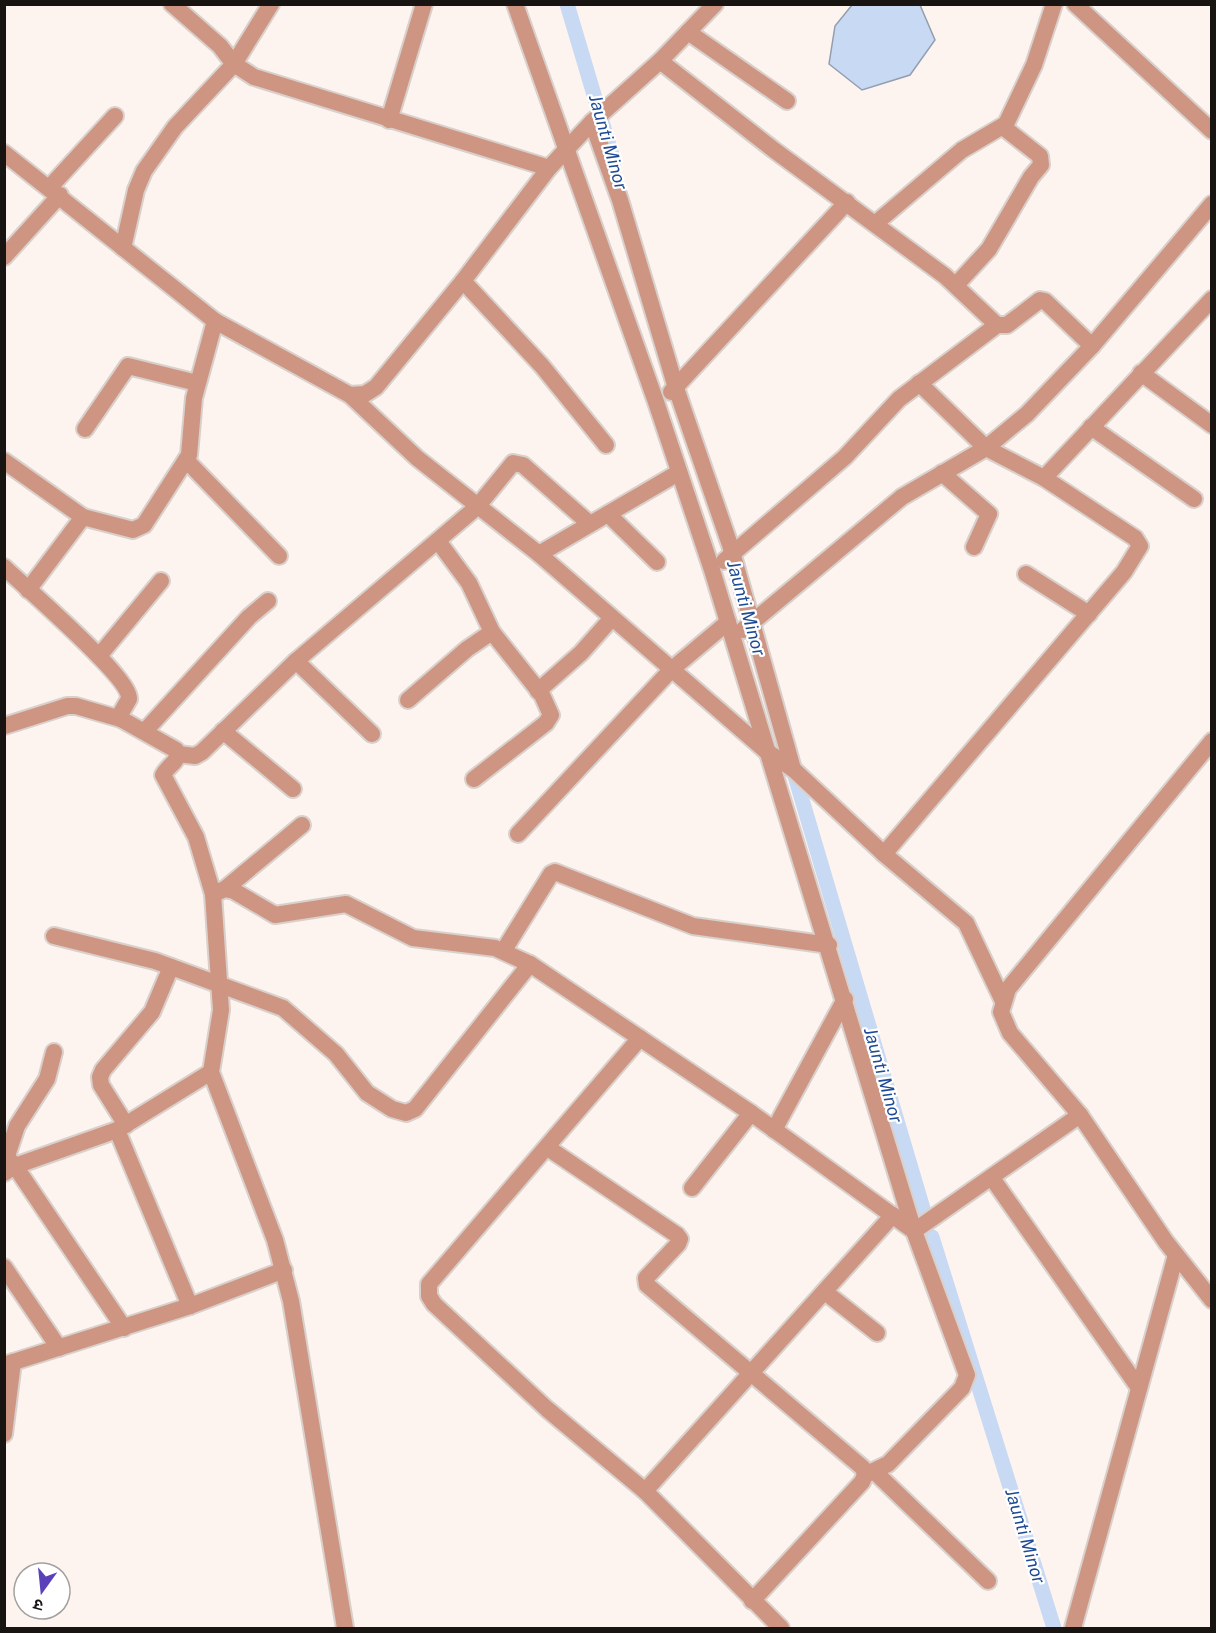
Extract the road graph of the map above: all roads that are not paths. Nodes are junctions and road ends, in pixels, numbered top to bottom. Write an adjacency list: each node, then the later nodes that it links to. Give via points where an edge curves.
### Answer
1 (172, 4): 10 (street, via 220,46)
2 (271, 4): 10 (street)
3 (424, 4): 13 (street)
4 (515, 4): 16 (street)
5 (715, 4): 8 (street)
6 (1054, 4): 14 (street, via 1034,65)
7 (1075, 4): 15 (street)
8 (688, 32): 9 (street); 11 (street)
9 (660, 61): 16 (street); 20 (street)
10 (234, 64): 13 (street, via 275,85); 23 (street, via 175,127 144,171)
11 (787, 101)
12 (115, 116): 19 (street)
13 (389, 120): 18 (street)
14 (1003, 127): 22 (street, via 962,150); 26 (street, via 1040,156 1041,165 988,249)
15 (1212, 131)
16 (579, 135): 18 (street); 35 (street); 35 (street, via 620,200)
17 (4, 153): 19 (street)
18 (549, 168): 25 (street)
19 (55, 191): 23 (street); 24 (street)
20 (848, 202): 22 (street); 35 (street)
21 (1212, 204): 30 (street)
22 (876, 223): 26 (street)
23 (123, 248): 28 (street)
24 (4, 257)
25 (463, 280): 34 (street, via 376,387 365,394); 39 (street, via 542,366)
26 (956, 285): 29 (street)
27 (1212, 299): 31 (street)
28 (215, 321): 33 (street); 34 (street)
29 (997, 325): 30 (street, via 1007,325 1040,300); 32 (street)
30 (1092, 346): 40 (street, via 1028,414)
31 (1141, 373): 36 (street); 37 (street)
32 (919, 383): 40 (street); 56 (street, via 837,464)
33 (197, 384): 38 (street, via 128,366); 41 (street)
34 (350, 395): 47 (street)
35 (666, 395): 43 (street); 56 (street)
36 (1212, 425)
37 (1091, 427): 45 (street); 46 (street)
38 (85, 429)
39 (606, 445)
40 (986, 448): 44 (street); 45 (street)
41 (186, 460): 49 (street, via 139,528); 54 (street)
42 (4, 461): 49 (street)
43 (678, 473): 48 (street); 56 (street)
44 (942, 473): 52 (street, via 989,514); 64 (street, via 902,497)
45 (1044, 478): 62 (street, via 1140,543 1124,572)
46 (1194, 499)
47 (477, 507): 50 (street, via 513,463 518,462); 51 (street); 53 (street)
48 (608, 513): 50 (street); 55 (street)
49 (83, 517): 60 (street)
50 (590, 524): 53 (street)
51 (438, 541): 65 (street, via 469,583); 67 (street)
52 (974, 547)
53 (539, 554): 63 (street)
54 (279, 556)
55 (657, 562)
56 (722, 563): 64 (street); 64 (street)
57 (4, 567): 60 (street)
58 (1026, 574): 62 (street)
59 (161, 581): 66 (street)
60 (28, 590): 66 (street)
61 (268, 600): 73 (street)
62 (1089, 614): 83 (street)
63 (612, 618): 68 (street); 69 (street)
64 (739, 629): 68 (street); 78 (street); 78 (street)
65 (492, 632): 69 (street); 70 (street)
66 (99, 656): 71 (street, via 129,694)
67 (296, 660): 74 (street); 75 (street)
68 (671, 670): 78 (street); 82 (street)
69 (538, 692): 79 (street, via 550,709 550,720)
70 (408, 700)
71 (121, 719): 72 (street, via 66,706); 73 (street)
72 (4, 726)
73 (145, 731): 77 (street)
74 (223, 731): 77 (street, via 195,756); 80 (street)
75 (372, 735)
76 (1212, 741): 92 (street, via 1008,989)
77 (178, 754): 84 (street, via 166,769 164,779 196,837)
78 (780, 761): 83 (street); 86 (street)
79 (474, 779)
80 (293, 789)
81 (302, 825): 84 (street)
82 (518, 834)
83 (884, 854): 92 (street, via 966,923)
84 (219, 891): 87 (street, via 234,891 275,915 346,904 413,938); 90 (street)
85 (54, 936): 89 (street)
86 (829, 945): 87 (street, via 693,926 555,872); 91 (street)
87 (504, 950): 88 (street)
88 (530, 964): 90 (street, via 415,1109 406,1113 392,1109 368,1092 336,1054 283,1008); 93 (street)
89 (171, 967): 90 (street); 98 (street, via 152,1012 100,1077)
90 (220, 983): 95 (street, via 221,1010)
91 (845, 999): 99 (street); 105 (street)
92 (1003, 1001): 97 (street, via 1001,1012 1010,1033)
93 (640, 1038): 96 (street); 100 (street)
94 (54, 1052): 101 (street, via 47,1079 17,1126)
95 (211, 1072): 98 (street); 108 (street)
96 (751, 1113): 99 (street); 103 (street)
97 (1080, 1114): 102 (street); 106 (street)
98 (121, 1128): 101 (street); 111 (street)
99 (774, 1130): 104 (street)
100 (548, 1149): 116 (street, via 677,1235 678,1244 645,1282); 120 (street, via 429,1284 429,1296 547,1409)
101 (8, 1162): 112 (street)
102 (992, 1178): 105 (street); 117 (street)
103 (692, 1188)
104 (893, 1215): 105 (street); 109 (street)
105 (914, 1231): 119 (street, via 967,1375 965,1383 888,1464)
106 (1176, 1255): 110 (street); 117 (street)
107 (4, 1267): 114 (street)
108 (284, 1270): 111 (street); 123 (street)
109 (825, 1292): 113 (street); 116 (street)
110 (1212, 1300)
111 (190, 1306): 112 (street)
112 (124, 1328): 114 (street)
113 (877, 1333)
114 (59, 1348): 115 (street)
115 (9, 1363): 118 (street)
116 (751, 1373): 119 (street); 120 (street)
117 (1139, 1388): 125 (street)
118 (4, 1434)
119 (870, 1474): 121 (street); 122 (street)
120 (645, 1491): 122 (street)
121 (988, 1581)
122 (752, 1601): 124 (street)
123 (345, 1629)
124 (781, 1629)
125 (1073, 1629)

